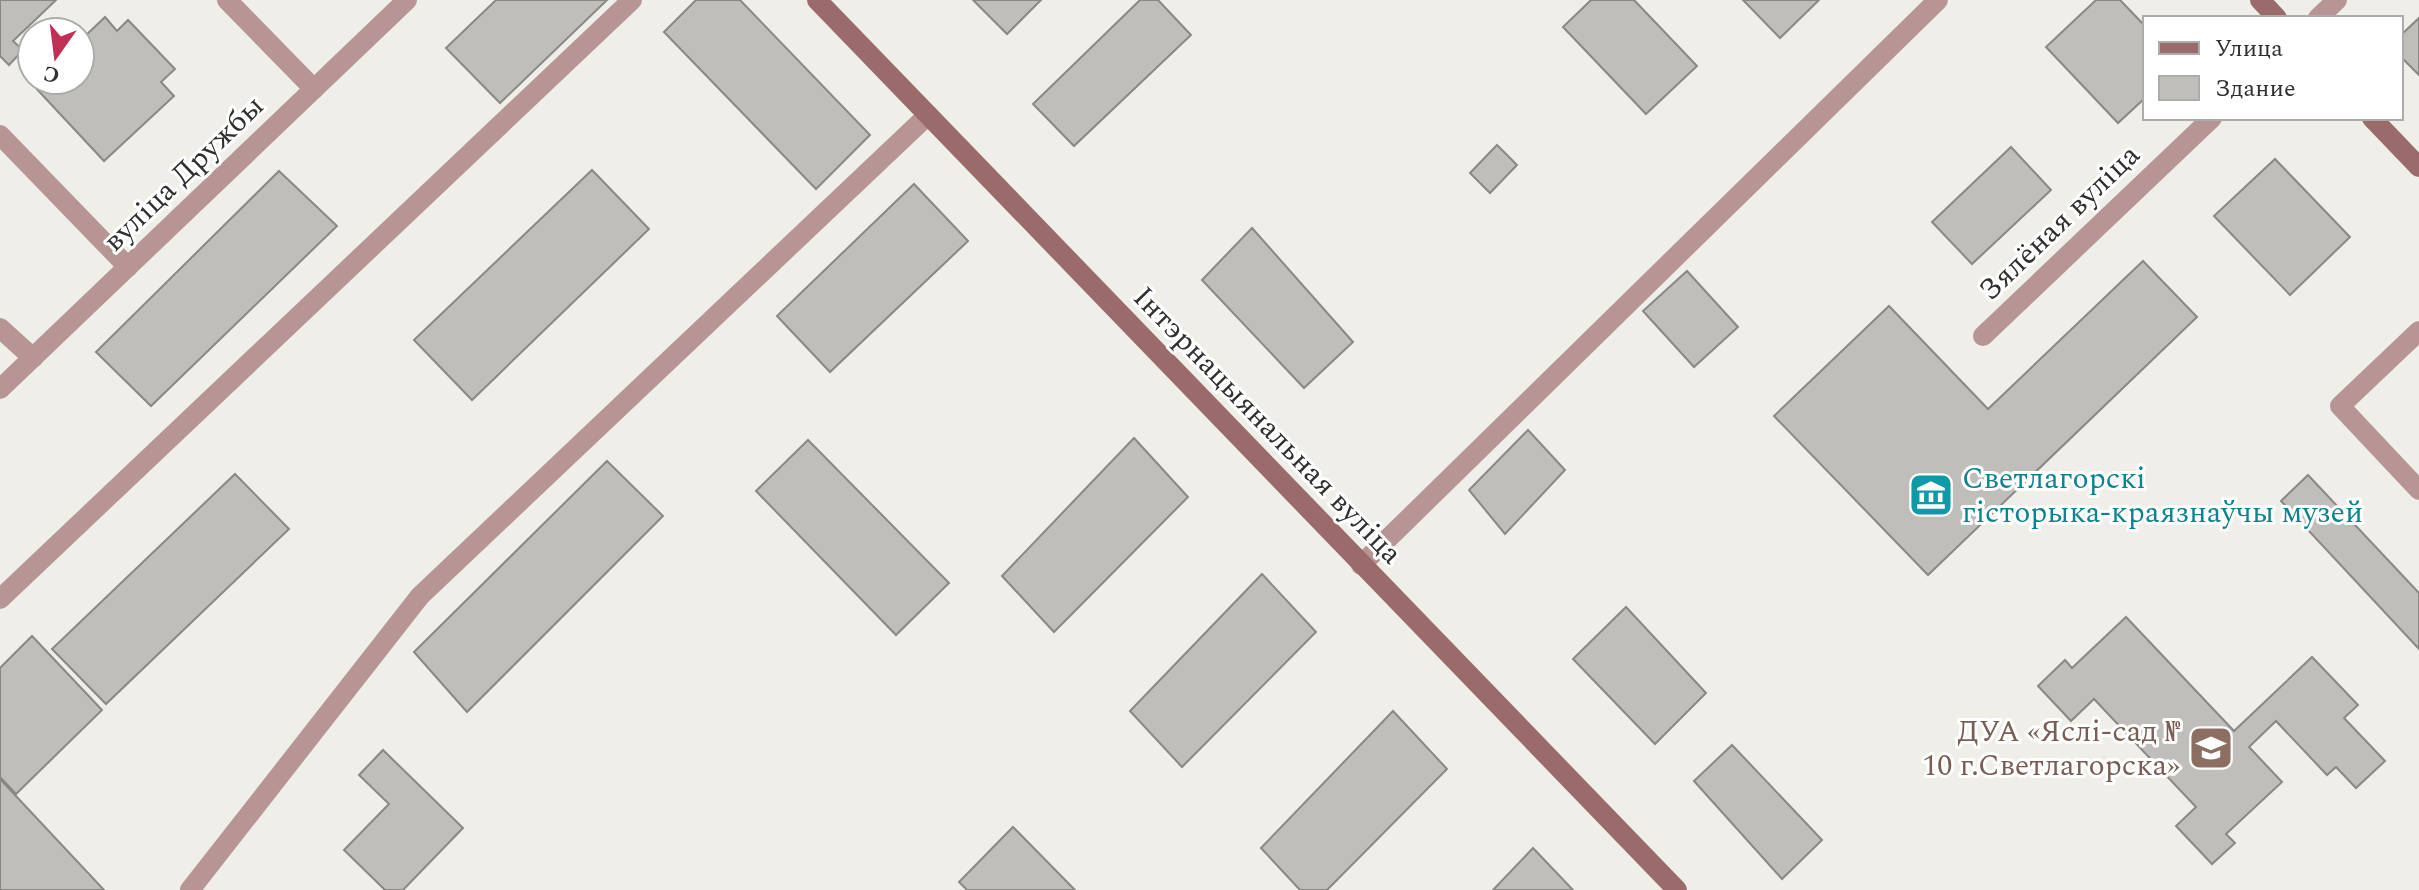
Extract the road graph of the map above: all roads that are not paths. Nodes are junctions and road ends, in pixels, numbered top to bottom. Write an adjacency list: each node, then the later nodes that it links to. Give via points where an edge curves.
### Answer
1 (227, 0): 10 (street)
2 (407, 0): 10 (street, вуліца Дружбы)
3 (632, 0): 24 (street)
4 (817, 0): 11 (street, Інтэрнацыянальная вуліца)
5 (1938, 0): 23 (street)
6 (2260, 0): 8 (street)
7 (2337, 0): 9 (street)
8 (2275, 16)
9 (2320, 16)
10 (314, 89): 16 (street, вуліца Дружбы)
11 (928, 115): 23 (street, Інтэрнацыянальная вуліца); 25 (street, via 420,596)
12 (2210, 120): 19 (street, Зялёная вуліца)
13 (2374, 120): 15 (street)
14 (0, 135): 16 (street)
15 (2419, 167)
16 (128, 267): 20 (street, вуліца Дружбы)
17 (0, 328): 20 (street)
18 (2419, 331): 22 (street, via 2340,406)
19 (1983, 336)
20 (33, 358): 21 (street, вуліца Дружбы)
21 (0, 389)
22 (2419, 490)
23 (1361, 565): 26 (street, Інтэрнацыянальная вуліца)
24 (0, 599)
25 (190, 890)
26 (1677, 890)

